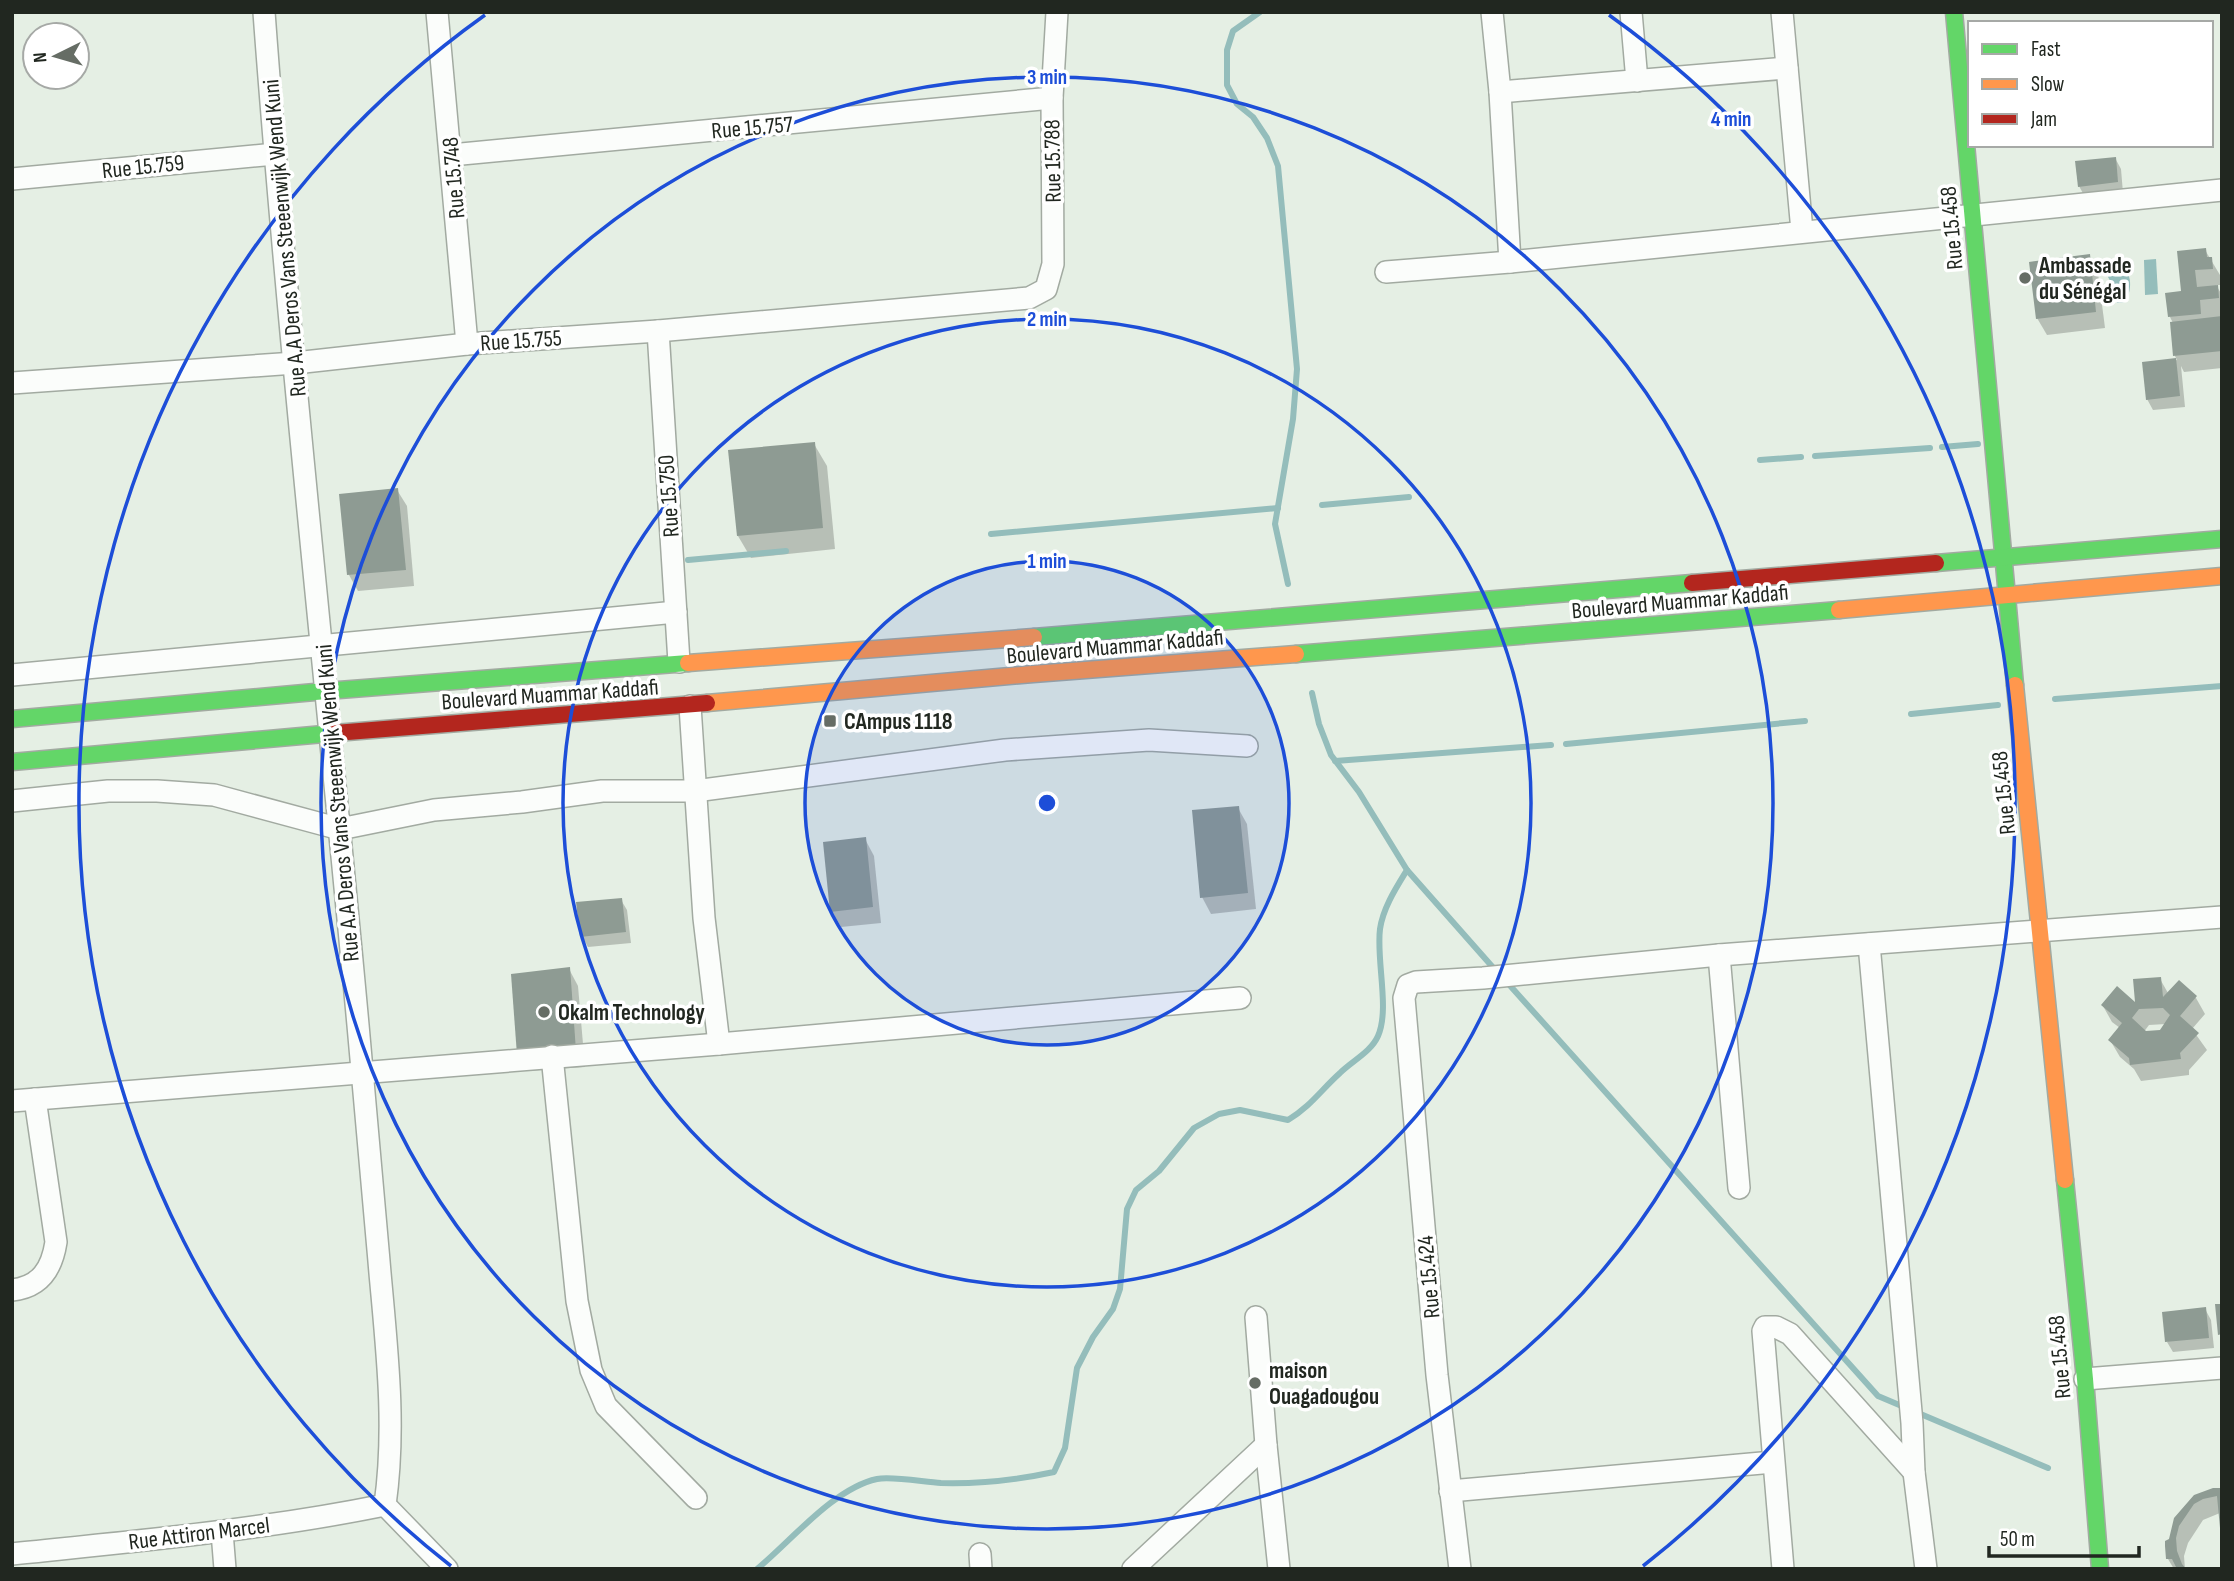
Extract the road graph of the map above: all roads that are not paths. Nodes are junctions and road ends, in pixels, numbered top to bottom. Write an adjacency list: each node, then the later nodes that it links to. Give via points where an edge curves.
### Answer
1 (264, 12): 12 (street, Rue A.A Deros Vans Steeenwijk Wend Kuni)
2 (437, 12): 13 (street, Rue 15.748)
3 (1057, 12): 11 (street, Rue 15.788)
4 (1492, 12): 10 (street)
5 (1631, 12): 9 (street)
6 (1782, 12): 8 (street)
7 (1954, 12): 16 (main road, Rue 15.458)
8 (1787, 68): 9 (street); 17 (street)
9 (1637, 80): 10 (street)
10 (1500, 92): 18 (street)
11 (1052, 98): 13 (street, Rue 15.757); 20 (street, Rue 15.788, via 1053,264 1046,289)
12 (275, 153): 14 (street, Rue 15.759); 23 (street, Rue A.A Deros Vans Steeenwijk Wend Kuni)
13 (452, 155): 22 (street, Rue 15.748)
14 (12, 179)
15 (2222, 190): 16 (street)
16 (1973, 215): 17 (street); 26 (main road, Rue 15.458)
17 (1802, 231): 18 (street)
18 (1510, 262): 19 (street)
19 (1386, 272)
20 (1029, 298): 21 (street, Rue 15.755)
21 (658, 331): 22 (street, Rue 15.755); 29 (street, Rue 15.750)
22 (467, 344): 23 (street, Rue 15.755)
23 (295, 363): 24 (street, Rue 15.755); 30 (street, Rue A.A Deros Vans Steeenwijk Wend Kuni)
24 (12, 383)
25 (2222, 538): 26 (main road, Boulevard Muammar Kaddafi)
26 (2003, 558): 28 (main road, Rue 15.458); 31 (main road, Boulevard Muammar Kaddafi)
27 (2222, 576): 28 (main road, Boulevard Muammar Kaddafi)
28 (2006, 596): 34 (main road, Boulevard Muammar Kaddafi); 43 (main road, Rue 15.458)
29 (676, 612): 30 (street); 31 (street, Rue 15.750)
30 (322, 645): 32 (street); 33 (street, Rue A.A Deros Vans Steeenwijk Wend Kuni)
31 (679, 662): 33 (main road, Boulevard Muammar Kaddafi)
32 (12, 676)
33 (326, 691): 35 (main road, Boulevard Muammar Kaddafi); 36 (street, Rue A.A Deros Vans Steeenwijk Wend Kuni)
34 (690, 706): 36 (main road, Boulevard Muammar Kaddafi); 39 (street)
35 (12, 719)
36 (330, 733): 38 (main road, Boulevard Muammar Kaddafi); 41 (street, Rue A.A Deros Vans Steeenwijk Wend Kuni)
37 (1247, 746): 39 (street, via 1149,740 1005,750)
38 (12, 762)
39 (695, 791): 41 (street, via 602,791 433,810); 47 (street)
40 (12, 801): 41 (street, via 108,791 202,794)
41 (340, 829): 49 (street, Rue A.A Deros Vans Steeenwijk Wend Kuni)
42 (2222, 917): 43 (street)
43 (2040, 931): 44 (street); 56 (main road, Rue 15.458)
44 (1869, 944): 45 (street); 59 (street)
45 (1719, 955): 52 (street); 60 (street, Rue 15.424, via 1408,985 1404,998 1414,1135)
46 (1240, 998): 47 (street)
47 (719, 1044): 48 (street)
48 (552, 1056): 49 (street); 61 (street, via 577,1301 591,1370 606,1406)
49 (362, 1074): 50 (street); 62 (street, Rue A.A Deros Vans Steeenwijk Wend Kuni, via 392,1419)
50 (35, 1099): 51 (street); 53 (street, via 56,1242 53,1262 41,1278)
51 (12, 1101)
52 (1739, 1188)
53 (12, 1290)
54 (1256, 1317): 57 (street)
55 (2222, 1368): 56 (street)
56 (2084, 1379): 72 (main road, Rue 15.458)
57 (1266, 1445): 67 (street); 68 (street)
58 (1773, 1462): 59 (street, via 1763,1331 1769,1326 1790,1335); 60 (street); 70 (street)
59 (1914, 1472): 71 (street)
60 (1450, 1491): 69 (street, Rue 15.424)
61 (696, 1497)
62 (385, 1505): 63 (street, Rue Attiron Marcel); 66 (street)
63 (222, 1532): 64 (street, Rue Attiron Marcel); 65 (street)
64 (12, 1554)
65 (225, 1569)
66 (446, 1569)
67 (1133, 1569)
68 (1279, 1569)
69 (1460, 1569)
70 (1783, 1569)
71 (1926, 1569)
72 (2101, 1569)

